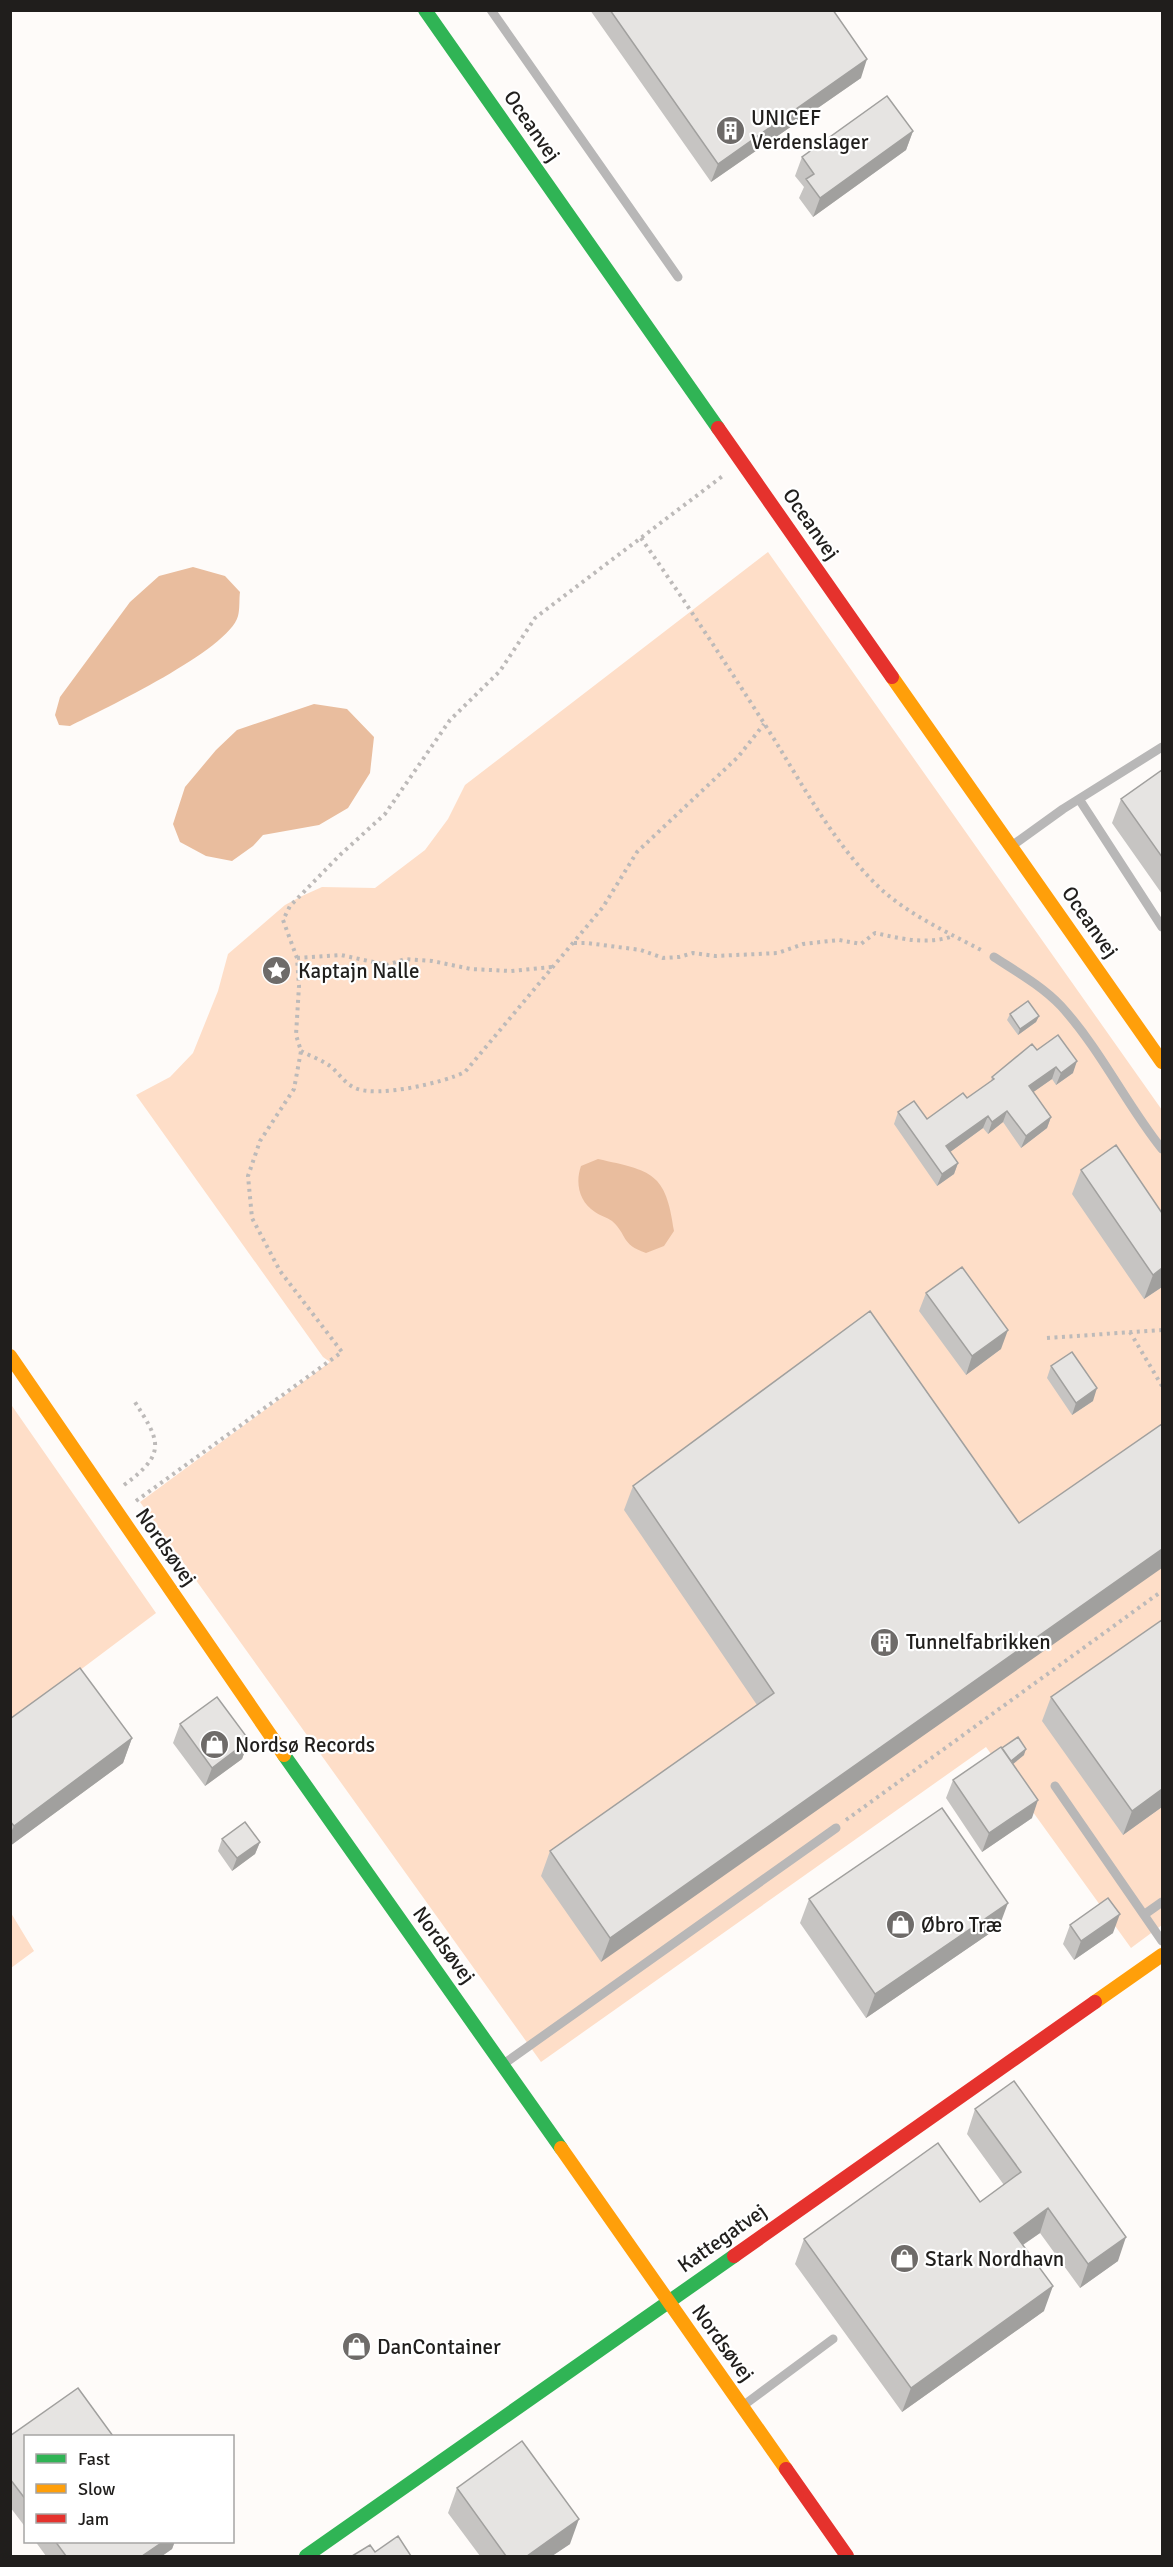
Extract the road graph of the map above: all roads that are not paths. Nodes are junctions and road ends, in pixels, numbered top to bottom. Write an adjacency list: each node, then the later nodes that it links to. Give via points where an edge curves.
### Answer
1 (425, 10): 6 (street, Oceanvej)
2 (490, 10): 3 (lane)
3 (678, 277)
4 (1162, 747): 5 (lane)
5 (1079, 799): 6 (lane); 7 (lane)
6 (1011, 846): 9 (street, Oceanvej)
7 (1162, 927)
8 (994, 957): 10 (lane, via 1060,1005)
9 (1162, 1062)
10 (1162, 1149)
11 (10, 1356): 18 (street, Nordsøvej)
12 (1055, 1786): 15 (lane)
13 (836, 1828): 18 (lane)
14 (1162, 1902): 15 (lane)
15 (1145, 1914): 16 (lane)
16 (1162, 1941)
17 (1162, 1955): 19 (street, Kattegatvej)
18 (503, 2064): 19 (street, Nordsøvej)
19 (667, 2302): 21 (street, Nordsøvej); 22 (street, Kattegatvej)
20 (833, 2339): 21 (lane)
21 (742, 2406): 23 (street, Nordsøvej)
22 (306, 2556)
23 (847, 2556)

